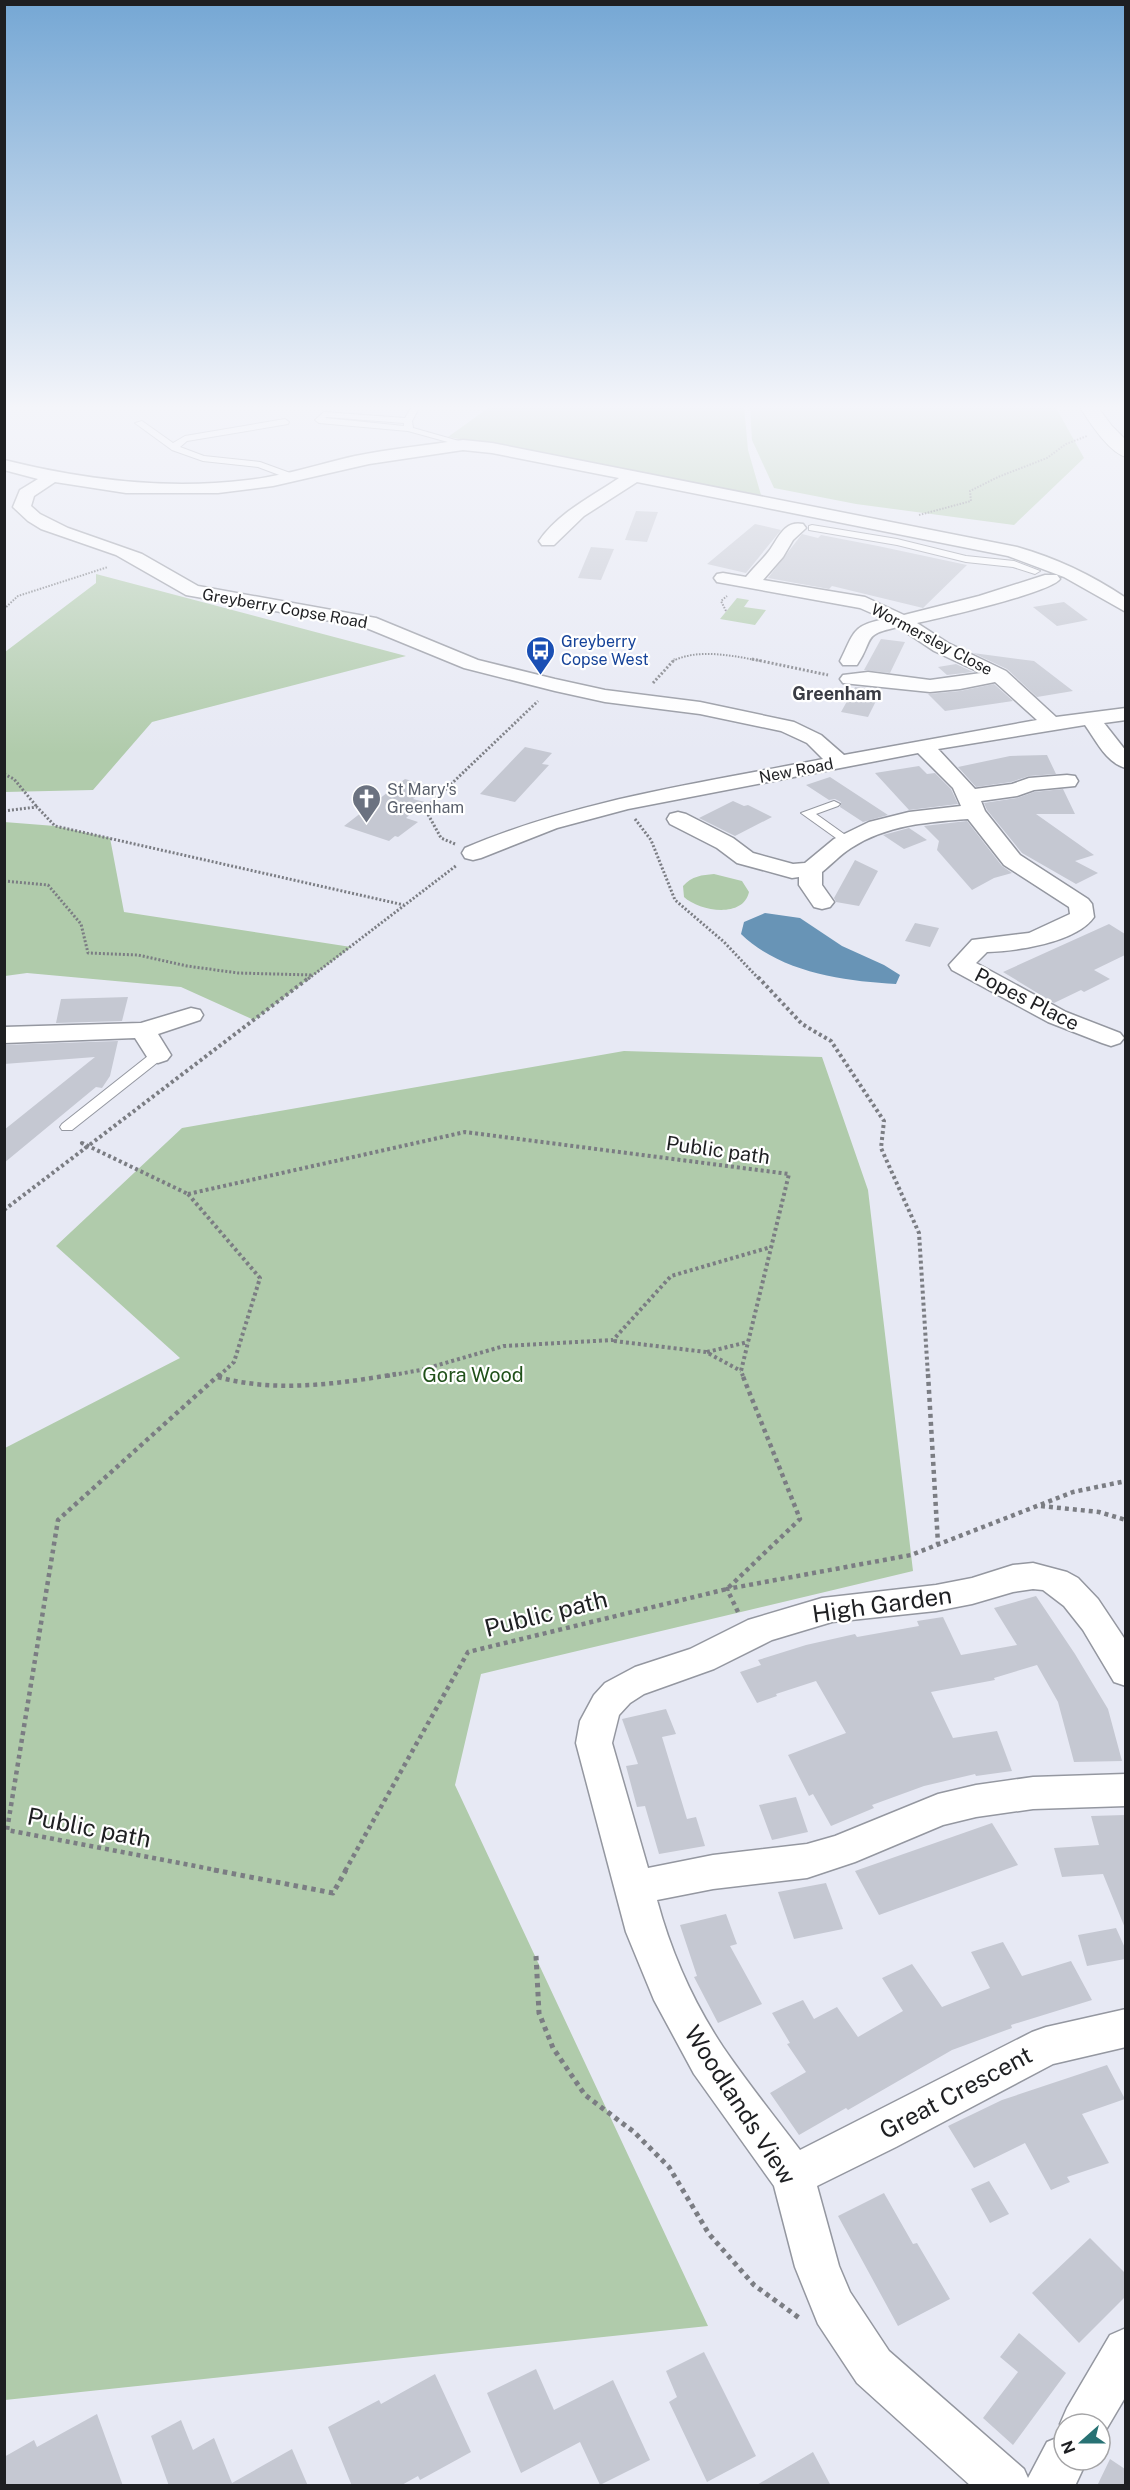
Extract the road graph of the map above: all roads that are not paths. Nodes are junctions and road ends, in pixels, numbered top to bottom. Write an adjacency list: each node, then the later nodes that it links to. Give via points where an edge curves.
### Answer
1 (42, 522): 18 (street, Greyberry Copse Road, via 136,558 193,591 362,620 495,671 605,696 700,708 787,726 814,739)
2 (563, 522): 6 (street)
3 (781, 522): 5 (street)
4 (869, 522): 11 (street, via 1033,557 1075,574)
5 (804, 528): 7 (lane, via 888,540 966,559 1014,564); 9 (street, via 786,537)
6 (548, 541)
7 (1043, 575): 10 (street); 12 (street, via 1020,591)
8 (723, 578): 9 (street, Wormersley Close)
9 (750, 583): 12 (street, Wormersley Close, via 865,603)
10 (1095, 605)
11 (1125, 606)
12 (902, 621): 13 (street, Wormersley Close, via 940,648); 13 (street, via 864,632 850,670 921,685)
13 (999, 675): 16 (street, Wormersley Close)
14 (1125, 714): 15 (street, New Road)
15 (1090, 718): 16 (street, New Road); 19 (street)
16 (1052, 724): 17 (street, New Road)
17 (924, 747): 18 (street, New Road); 22 (street, Popes Place, via 961,784)
18 (839, 762): 25 (street, New Road, via 600,808 503,839)
19 (1125, 762)
20 (1067, 781): 22 (street, via 1029,784)
21 (834, 804): 24 (lane, via 807,813)
22 (972, 804): 24 (street, via 898,821); 31 (street, Popes Place, via 1012,860 1080,904 1082,917 1056,934 1012,945 981,945 961,966 1057,1017)
23 (678, 819): 26 (street, via 726,843 745,858 792,870)
24 (847, 841): 26 (street)
25 (473, 853)
26 (810, 870): 27 (street, via 810,885)
27 (822, 902)
28 (191, 1015): 29 (street)
29 (142, 1030): 30 (street); 32 (street)
30 (4, 1035)
31 (1111, 1038)
32 (158, 1054): 33 (lane)
33 (67, 1128)
34 (1125, 1672): 35 (street, High Garden, via 1075,1594 1056,1581 1036,1575 1018,1576 943,1597 796,1618 749,1634 701,1659 636,1680)
35 (608, 1701): 37 (street, Woodlands View, via 595,1725 594,1743)
36 (1125, 1790): 37 (street, via 1033,1793 976,1801 938,1810 807,1861 713,1872)
37 (634, 1888): 39 (street, Woodlands View, via 646,1932 674,2000 708,2060)
38 (1125, 2028): 39 (street, Great Crescent, via 1046,2046)
39 (793, 2176): 43 (street, Woodlands View, via 817,2267 834,2308 873,2367)
40 (1125, 2351): 41 (street)
41 (1090, 2412)
42 (1056, 2472): 44 (street)
43 (1007, 2486)
44 (1048, 2486)

